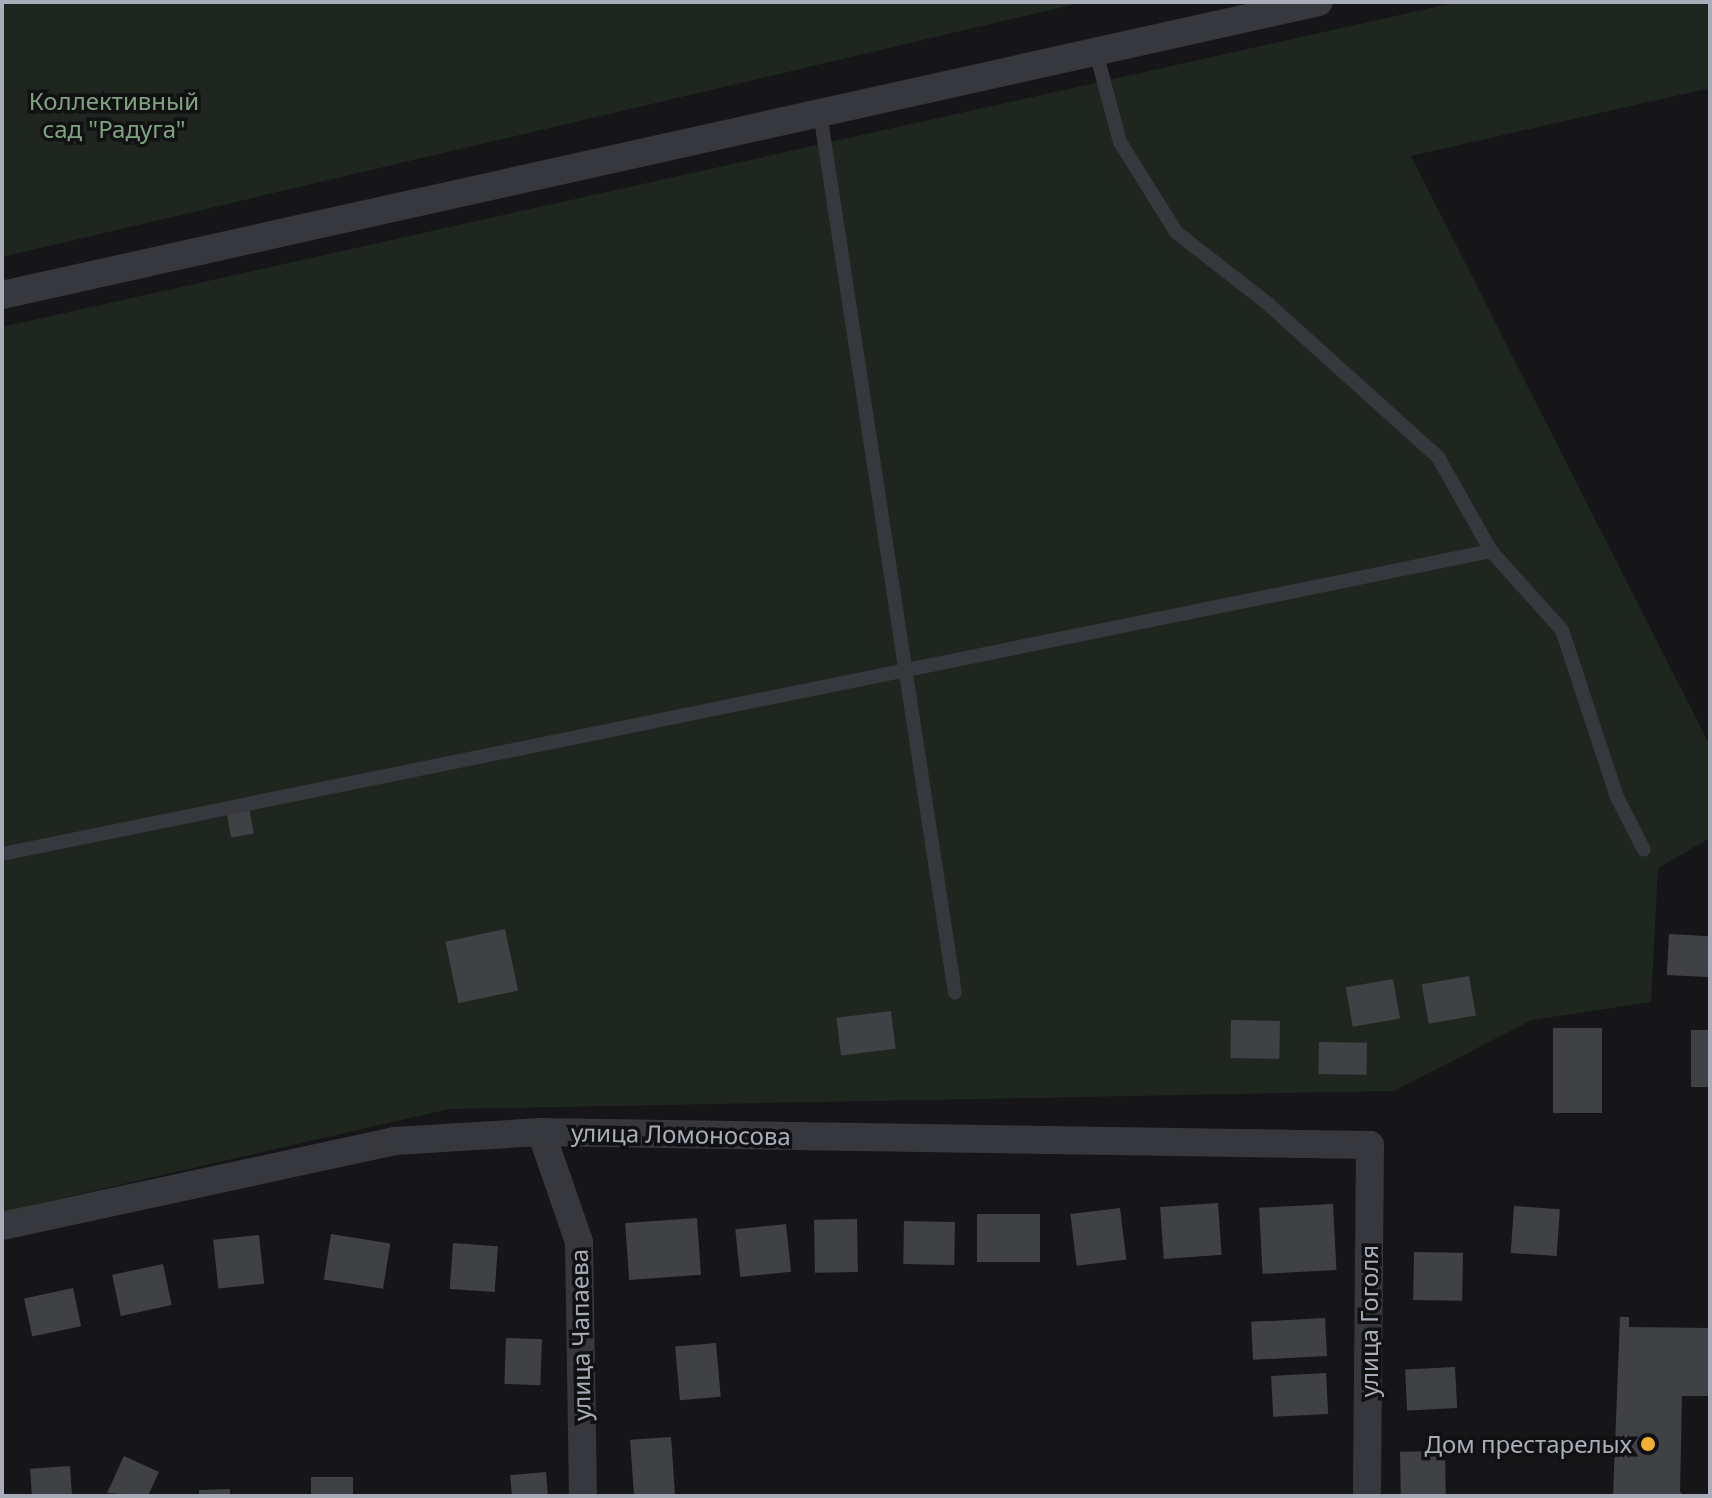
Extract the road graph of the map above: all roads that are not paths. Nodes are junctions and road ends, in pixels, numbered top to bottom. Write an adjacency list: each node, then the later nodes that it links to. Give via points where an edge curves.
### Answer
1 (1319, 2): 2 (street)
2 (1096, 52): 3 (street); 5 (lane, via 1120,142 1176,232 1268,304 1438,457)
3 (820, 113): 4 (street); 6 (lane)
4 (2, 295)
5 (1491, 551): 6 (lane); 7 (lane, via 1562,630 1617,797)
6 (905, 671): 8 (lane); 9 (lane)
7 (1644, 850)
8 (2, 854)
9 (955, 993)
10 (541, 1132): 11 (street, улица Ломоносова); 12 (street, улица Ломоносова, via 394,1141); 13 (street, улица Чапаева, via 579,1242)
11 (1370, 1145): 14 (street, улица Гоголя)
12 (2, 1226)
13 (583, 1496)
14 (1367, 1496)

